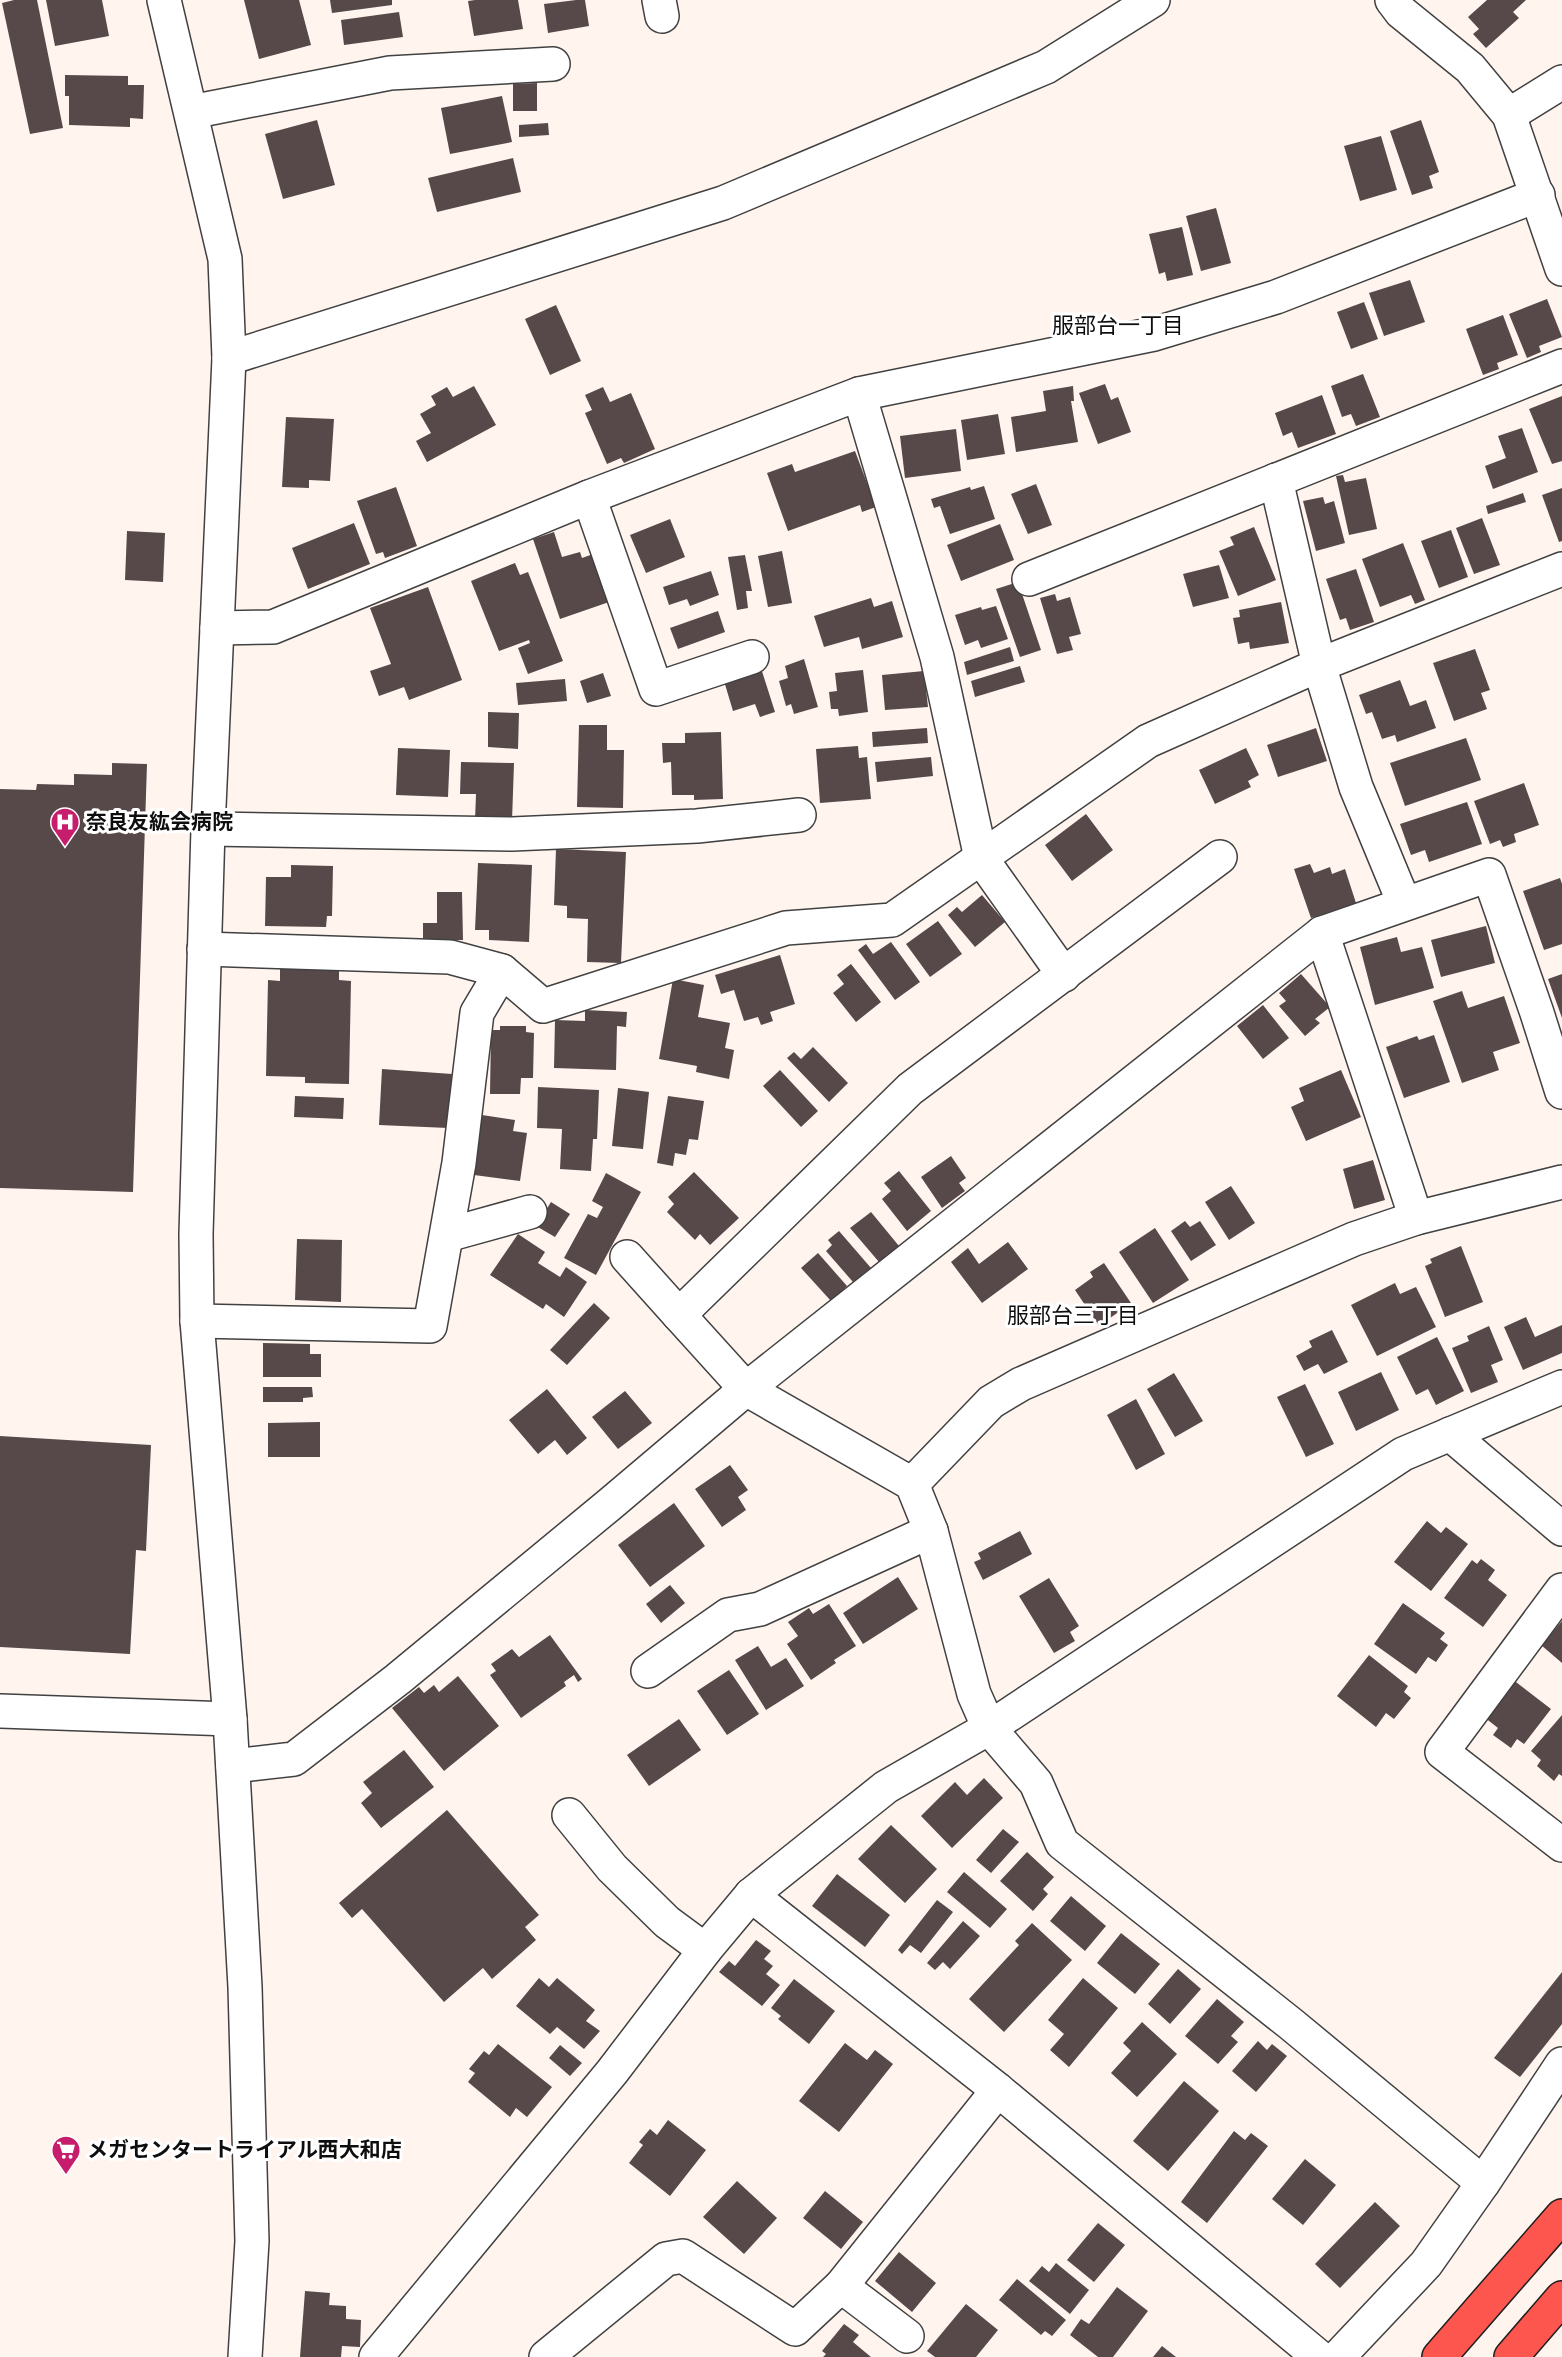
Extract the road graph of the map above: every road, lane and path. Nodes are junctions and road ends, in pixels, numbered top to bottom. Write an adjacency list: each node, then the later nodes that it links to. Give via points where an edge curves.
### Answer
1 (164, 0): 6 (street)
2 (1153, 0): 10 (street, via 1046,67 723,203)
3 (1392, 0): 7 (street, via 1401,12 1470,68)
4 (553, 64): 6 (street, via 390,73)
5 (1562, 82): 7 (street)
6 (191, 112): 10 (street, via 225,259)
7 (1509, 115): 8 (street)
8 (1538, 195): 9 (street); 12 (street, via 1276,297 1154,334)
9 (1562, 269)
10 (229, 358): 17 (street)
11 (1562, 366): 13 (street)
12 (860, 394): 14 (street); 23 (street, via 937,657)
13 (1276, 480): 16 (street); 19 (street)
14 (589, 497): 17 (street, via 273,627); 18 (street, via 656,689)
15 (1562, 569): 19 (street)
16 (1029, 579)
17 (217, 628): 21 (street)
18 (752, 657)
19 (1319, 665): 23 (street, via 1148,741); 24 (street, via 1356,787)
20 (799, 814): 21 (street, via 697,826 512,834)
21 (208, 828): 26 (street)
22 (1220, 857): 28 (street)
23 (981, 858): 27 (street, via 892,920 786,928 543,1006); 28 (street)
24 (1404, 903): 25 (street); 29 (street, via 1489,874)
25 (1322, 933): 32 (street); 38 (street)
26 (204, 949): 27 (street, via 450,957); 36 (street)
27 (502, 971): 33 (street, via 477,1013)
28 (1064, 975): 35 (street, via 910,1089)
29 (1562, 1092)
30 (1562, 1182): 32 (street)
31 (530, 1212): 33 (street)
32 (1416, 1218): 40 (street, via 1354,1239 1021,1384 991,1402)
33 (447, 1235): 36 (street, via 430,1326)
34 (627, 1257): 35 (street)
35 (679, 1315): 38 (street)
36 (197, 1322): 46 (street)
37 (1562, 1388): 39 (street)
38 (746, 1389): 40 (street); 48 (street, via 398,1679 294,1759)
39 (1450, 1434): 41 (street); 47 (street, via 1403,1454)
40 (912, 1484): 42 (street)
41 (1562, 1529)
42 (931, 1531): 44 (street, via 760,1609 728,1615); 47 (street, via 974,1694)
43 (1562, 1590): 50 (street, via 1442,1752)
44 (648, 1671)
45 (0, 1711): 46 (street)
46 (230, 1719): 48 (street)
47 (989, 1728): 51 (street, via 886,1787); 55 (street, via 1036,1783 1062,1843)
48 (233, 1766): 60 (street, via 245,1987 252,2241)
49 (569, 1815): 52 (street, via 612,1868 667,1922)
50 (1562, 1845)
51 (751, 1895): 52 (street); 54 (street)
52 (705, 1950): 61 (street, via 612,2072)
53 (1562, 2064): 55 (street)
54 (998, 2090): 57 (street); 63 (street)
55 (1484, 2183): 64 (street, via 1426,2264)
56 (1562, 2216): 65 (highway)
57 (841, 2286): 59 (street); 62 (street, via 795,2329 682,2256 666,2259)
58 (1562, 2298): 66 (highway)
59 (907, 2336)
60 (245, 2357)
61 (376, 2357)
62 (546, 2357)
63 (1319, 2357)
64 (1338, 2357)
65 (1439, 2357)
66 (1511, 2357)

